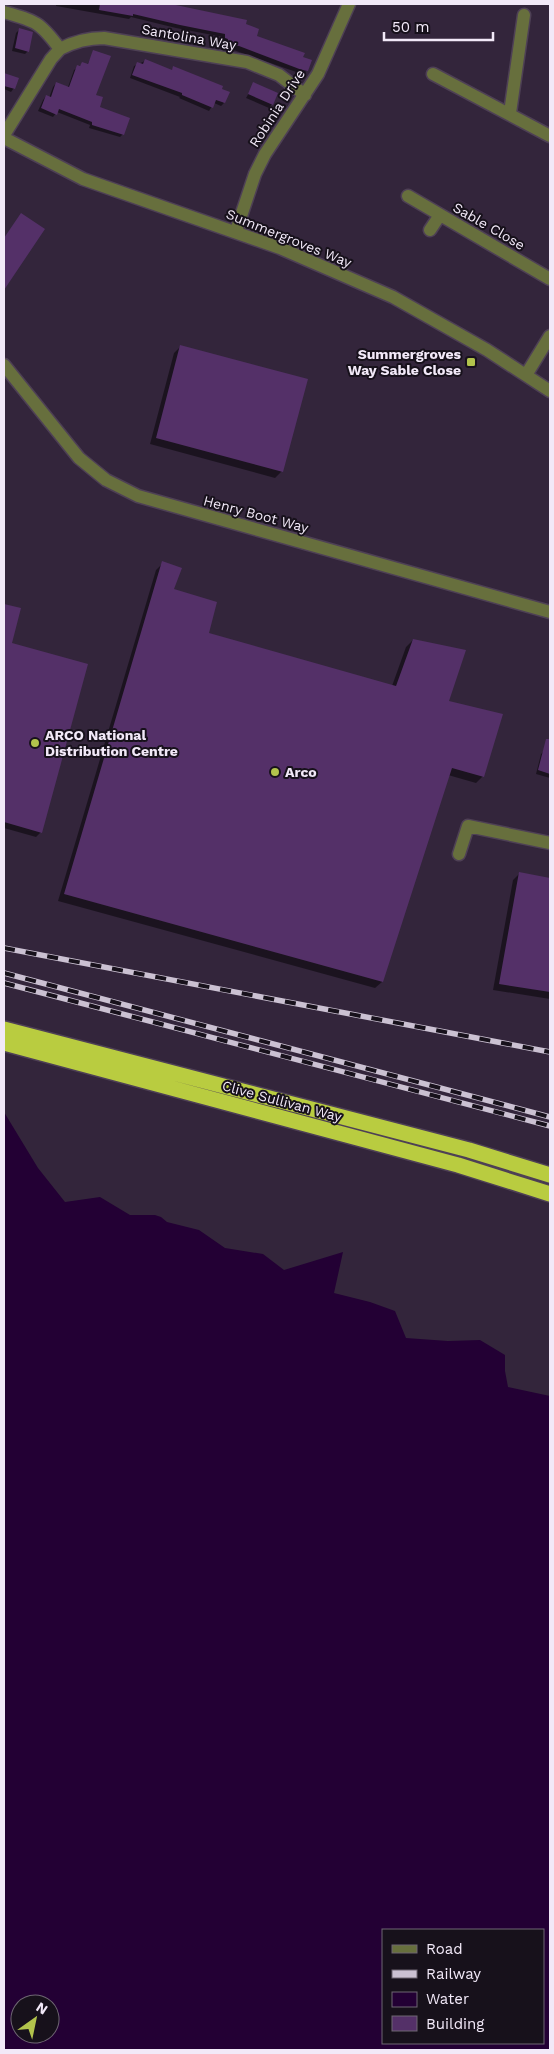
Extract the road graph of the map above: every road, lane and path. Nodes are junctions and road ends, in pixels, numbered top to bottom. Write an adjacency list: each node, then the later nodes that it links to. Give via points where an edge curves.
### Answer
1 (349, 4): 6 (street, Robinia Drive, via 318,74)
2 (4, 12): 4 (street, via 44,27)
3 (524, 15): 7 (street)
4 (60, 49): 6 (street, Santolina Way, via 89,38 104,38 247,62 279,75); 8 (street, Santolina Way)
5 (433, 74): 7 (street)
6 (305, 95): 14 (street, Robinia Drive, via 265,154)
7 (510, 113): 9 (street)
8 (4, 134)
9 (550, 136)
10 (4, 138): 14 (street, Summergroves Way, via 83,179)
11 (408, 196): 12 (street, Sable Close)
12 (440, 215): 13 (street, Sable Close); 15 (street, Sable Close)
13 (430, 230)
14 (236, 231): 18 (street, Summergroves Way, via 393,297)
15 (550, 279)
16 (550, 336): 18 (street)
17 (4, 364): 20 (street, Henry Boot Way, via 79,458 106,480 138,496)
18 (526, 375): 19 (street, Summergroves Way)
19 (550, 391)
20 (550, 612)
21 (550, 843): 22 (street, via 468,826)
22 (459, 854)
23 (4, 1029): 25 (highway, Clive Sullivan Way, via 468,1150)
24 (4, 1043): 26 (highway, Clive Sullivan Way, via 458,1165)
25 (550, 1175)
26 (550, 1194)

